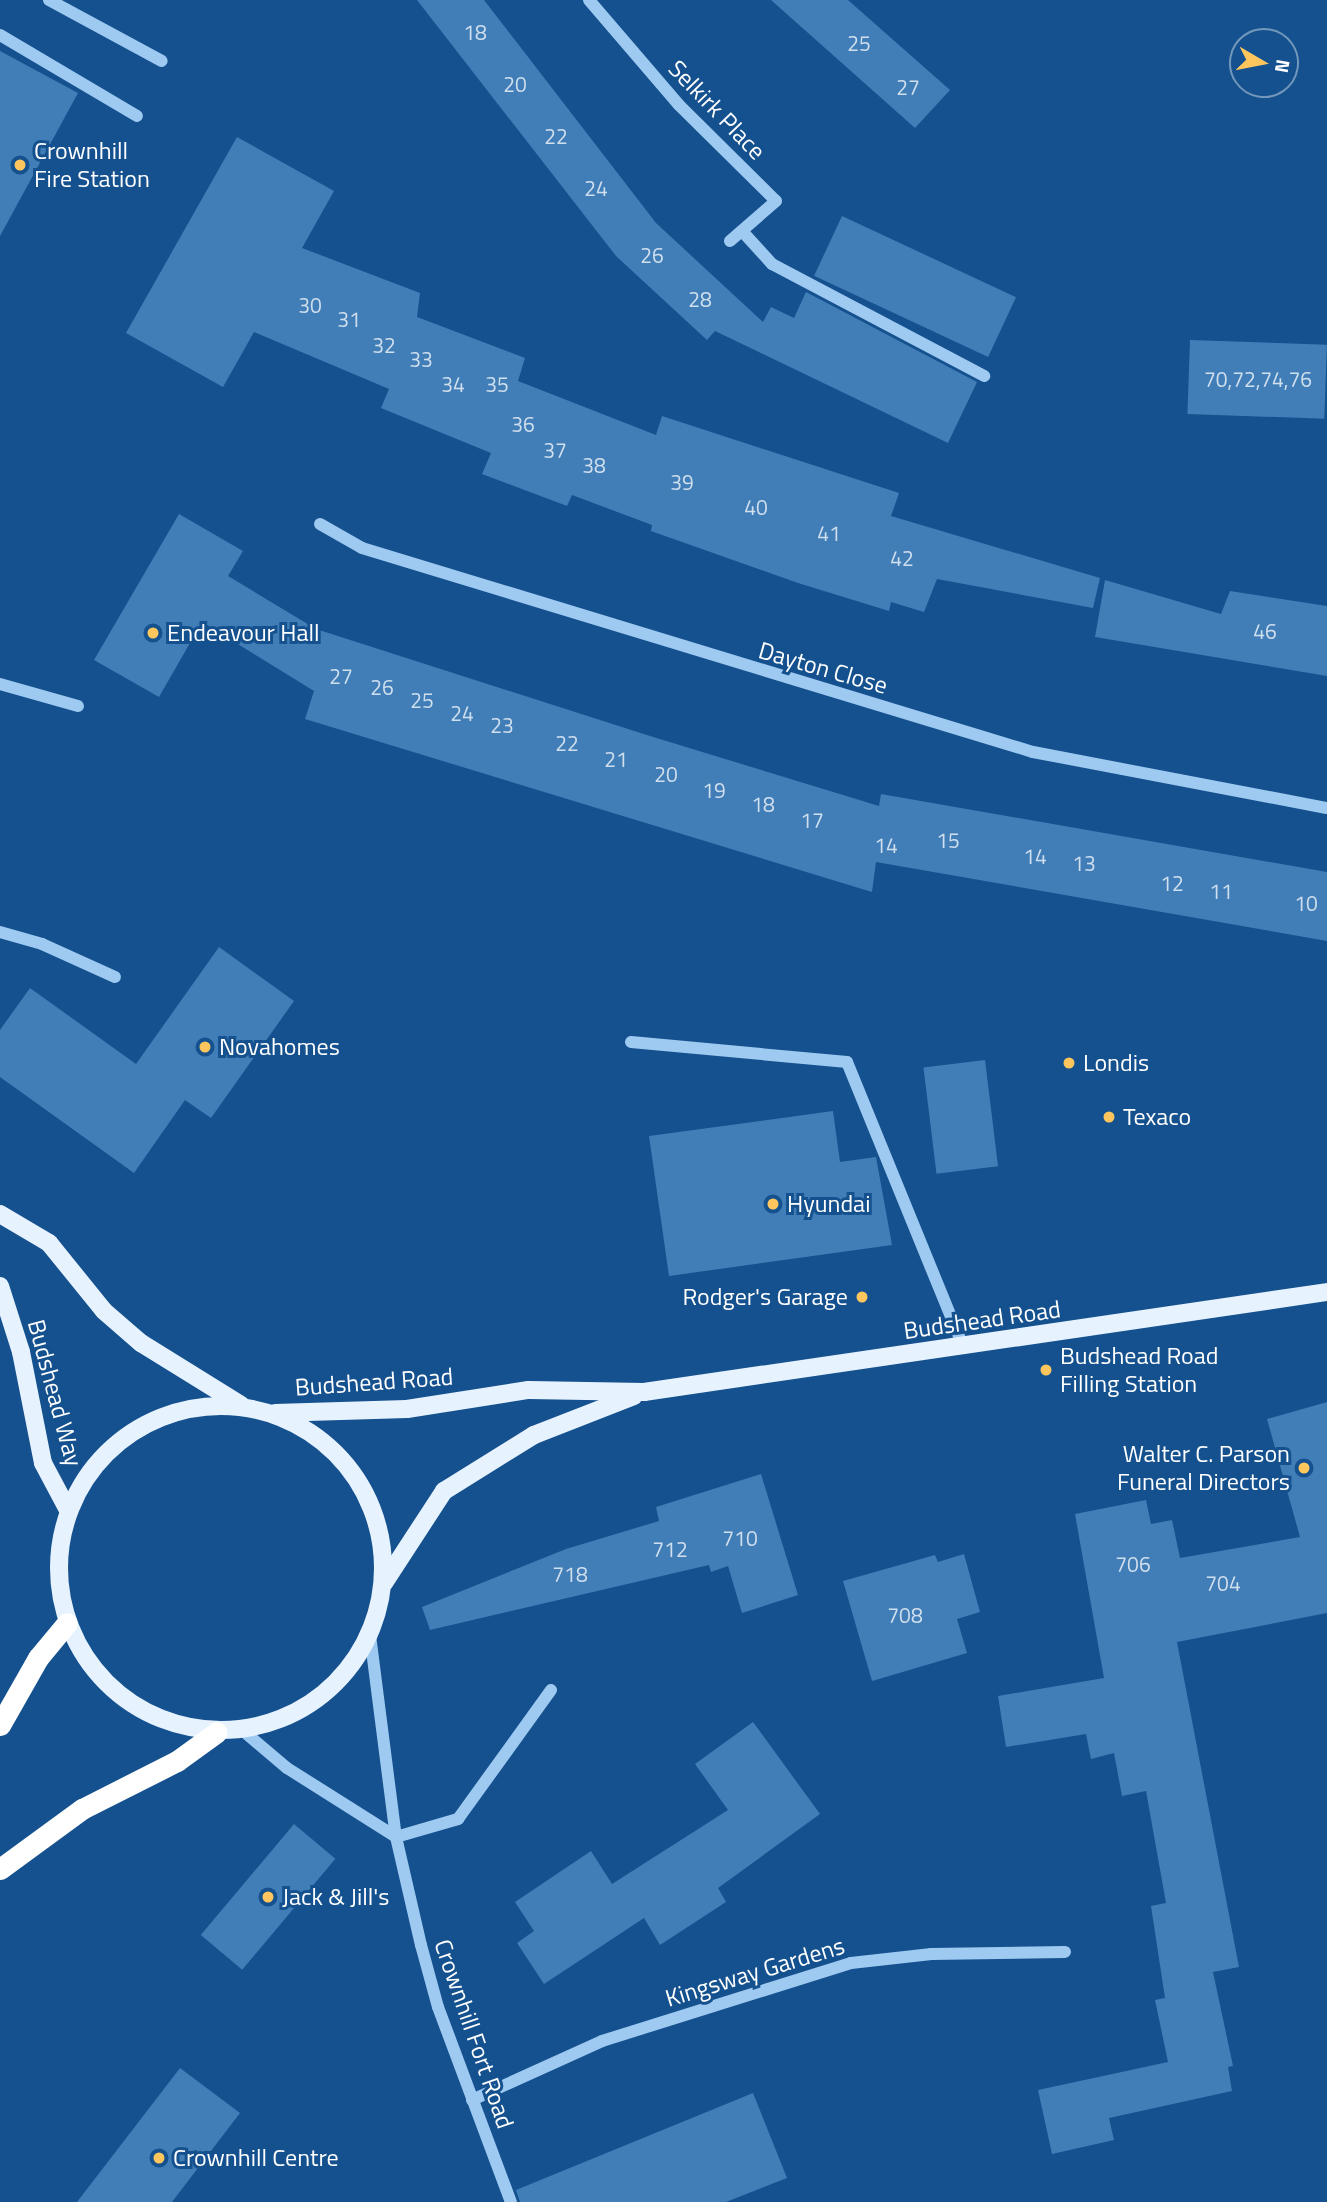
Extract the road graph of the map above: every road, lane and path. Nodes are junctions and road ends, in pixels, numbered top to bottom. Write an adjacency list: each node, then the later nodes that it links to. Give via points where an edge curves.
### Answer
1 (49, 0): 4 (street)
2 (589, 0): 6 (street, Selkirk Place, via 679,105 776,201)
3 (0, 35): 5 (street)
4 (162, 61)
5 (137, 116)
6 (742, 231): 7 (street, Selkirk Place); 8 (street, via 772,264)
7 (730, 241)
8 (984, 376)
9 (320, 524): 12 (street, Dayton Close, via 362,548 1033,752)
10 (0, 684): 11 (street)
11 (78, 706)
12 (1327, 808)
13 (0, 932): 14 (street, via 42,944)
14 (115, 977)
15 (631, 1042): 19 (street, via 848,1062)
16 (0, 1214): 21 (main road, via 49,1243 104,1311 141,1343)
17 (0, 1286): 23 (main road, Budshead Way, via 21,1352 43,1463)
18 (1327, 1292): 19 (main road, Budshead Road)
19 (964, 1348): 20 (main road, Budshead Road)
20 (643, 1392): 22 (main road, Budshead Road, via 529,1390 407,1409); 24 (main road, Budshead Road, via 534,1435 444,1491)
21 (241, 1405): 22 (main road); 23 (main road, via 186,1407 136,1427 95,1463)
22 (275, 1413): 24 (main road, via 323,1439 359,1479 380,1528)
23 (68, 1510): 25 (main road, via 57,1567)
24 (384, 1583): 26 (main road)
25 (67, 1623): 28 (highway, via 38,1658); 30 (main road, via 90,1666 125,1700 169,1723)
26 (370, 1634): 29 (main road, via 340,1681 295,1714); 31 (street, Crownhill Fort Road)
27 (551, 1690): 31 (street, via 458,1819)
28 (0, 1726)
29 (242, 1730): 30 (main road); 31 (street, via 287,1768)
30 (217, 1732): 32 (highway, via 177,1761 82,1809)
31 (396, 1837): 34 (street, Crownhill Fort Road, via 438,2007)
32 (0, 1868)
33 (1065, 1952): 34 (street, Kingsway Gardens, via 931,1954 851,1963 602,2040)
34 (472, 2100): 35 (street, Crownhill Fort Road)
35 (511, 2202)

